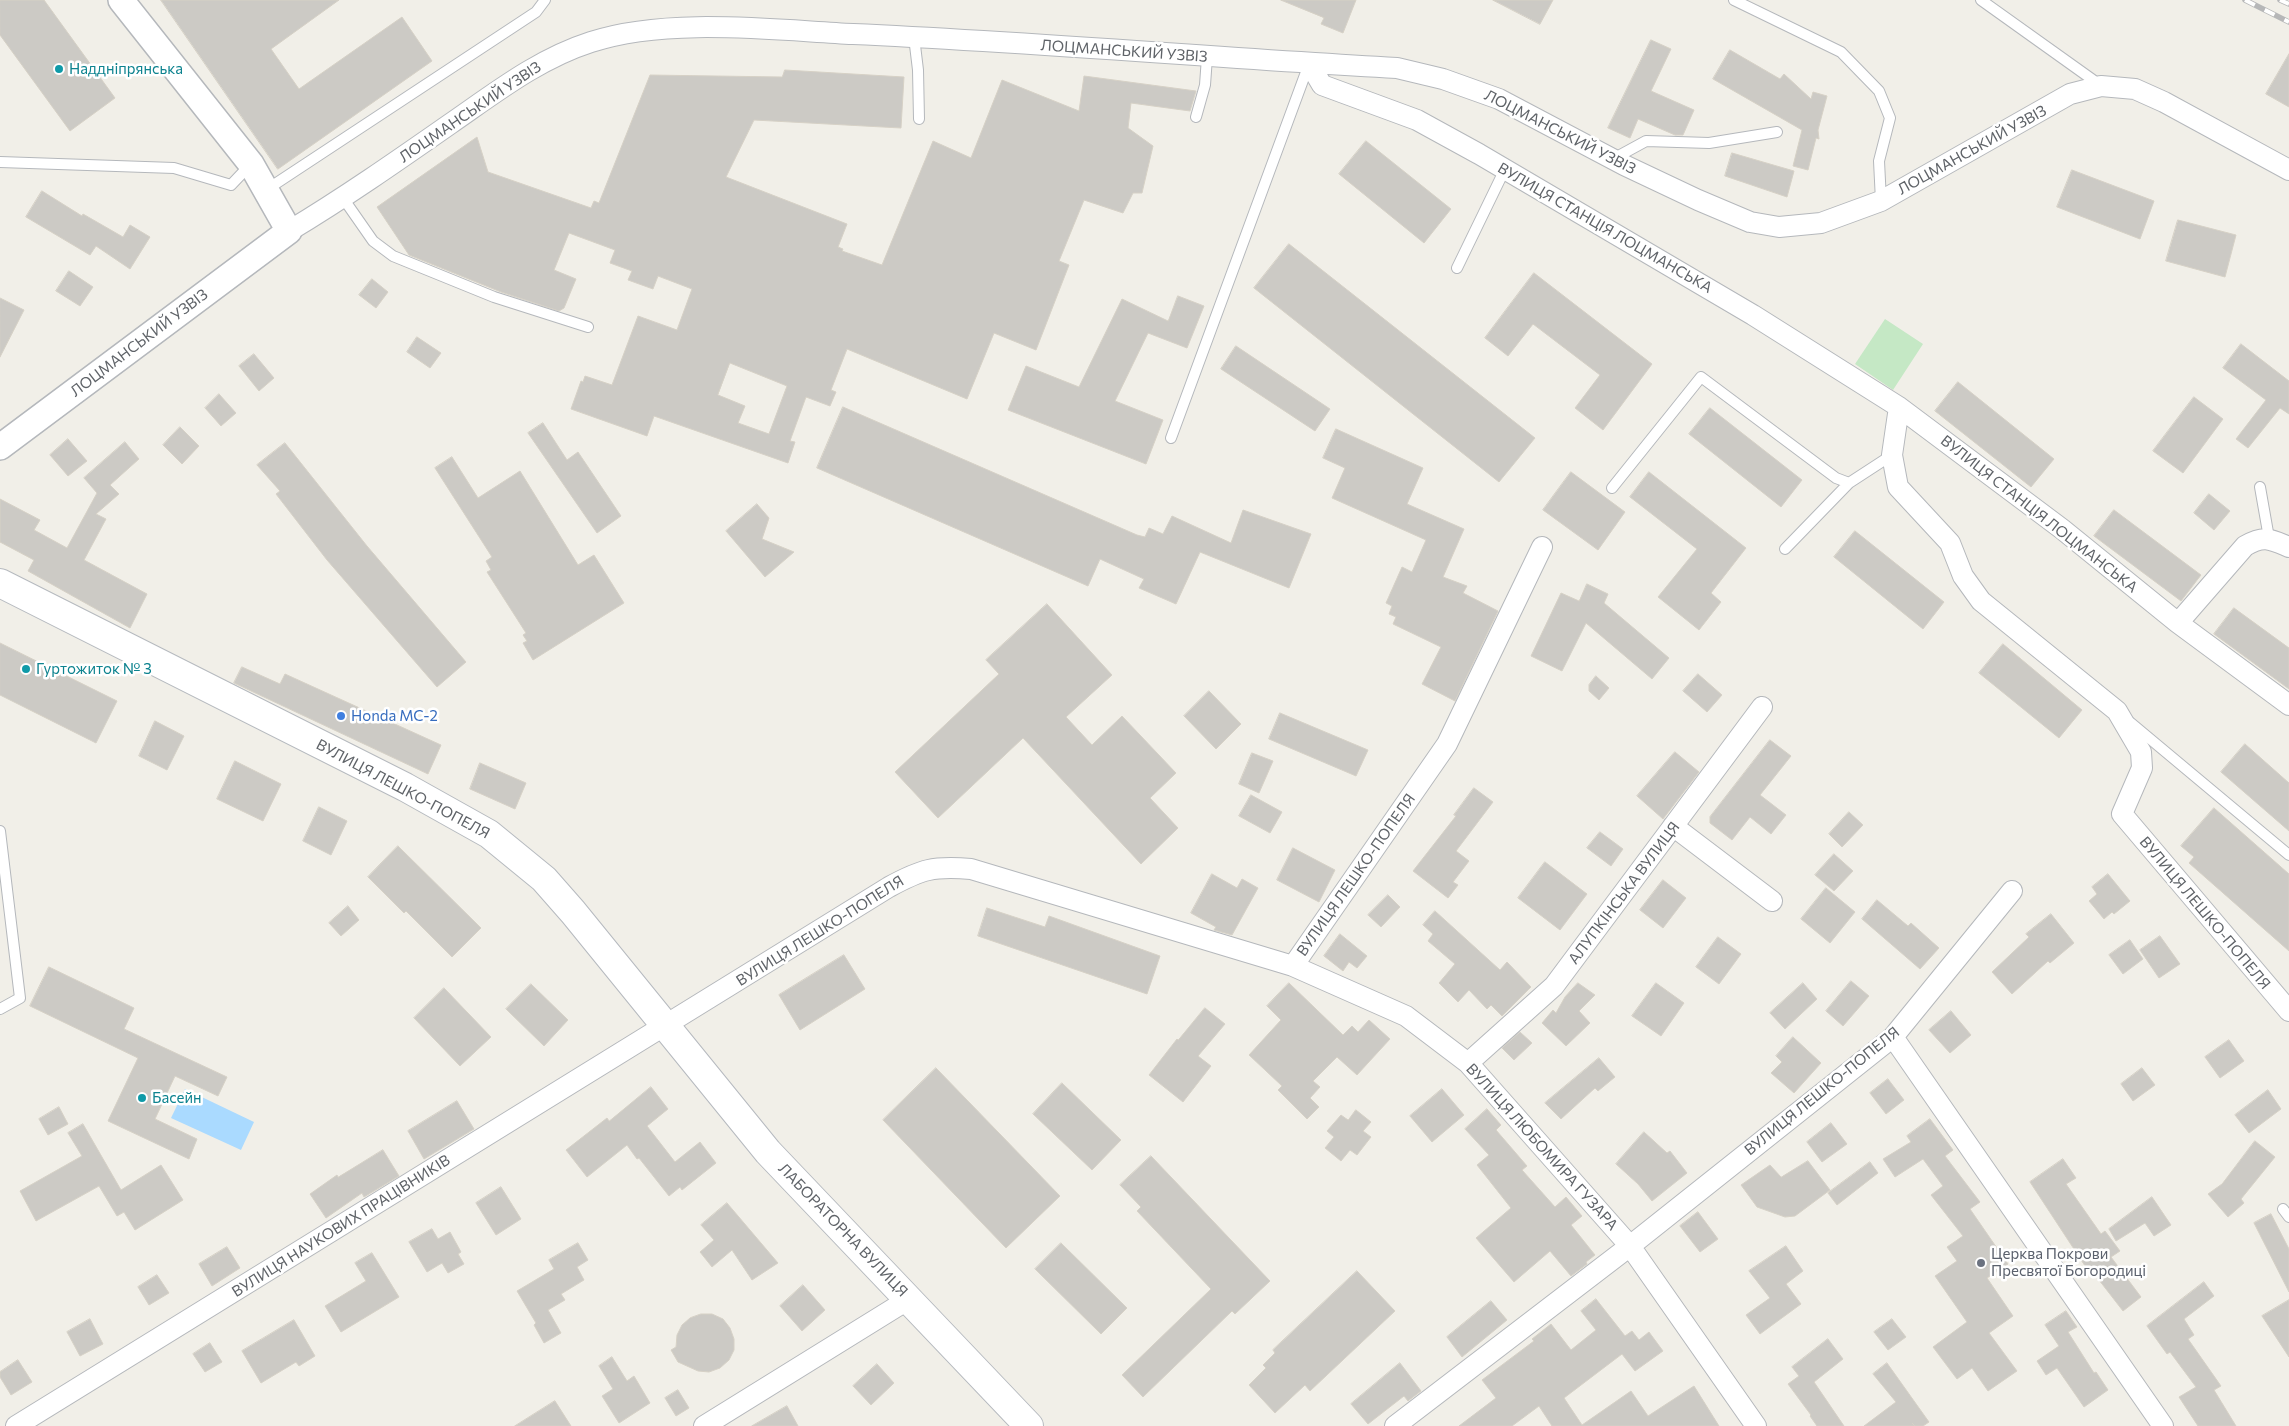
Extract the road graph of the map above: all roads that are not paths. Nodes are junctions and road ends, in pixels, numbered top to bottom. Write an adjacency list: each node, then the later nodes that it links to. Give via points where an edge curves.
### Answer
1 (121, 0): 14 (street)
2 (545, 0): 17 (lane, via 536,12)
3 (1734, 0): 19 (lane, via 1841,52 1879,91 1890,118 1879,161)
4 (1981, 0): 8 (lane)
5 (914, 37): 6 (street, ЛОЦМАНСЬКИЙ УЗВІЗ); 10 (lane); 18 (street, ЛОЦМАНСЬКИЙ УЗВІЗ, via 664,28 591,42 519,76)
6 (1207, 57): 7 (street, ЛОЦМАНСЬКИЙ УЗВІЗ); 9 (lane, via 1205,85)
7 (1309, 63): 12 (street, ЛОЦМАНСЬКИЙ УЗВІЗ, via 1397,68 1442,79 1499,99); 15 (street, ВУЛИЦЯ СТАНЦІЯ ЛОЦМАНСЬКА, via 1322,85 1417,120); 24 (lane)
8 (2101, 86): 16 (street, ЛОЦМАНСЬКИЙ УЗВІЗ, via 2135,90 2164,102); 19 (street, ЛОЦМАНСЬКИЙ УЗВІЗ, via 2070,94)
9 (1196, 117)
10 (919, 119)
11 (1777, 132): 12 (lane, via 1710,143 1646,141)
12 (1613, 159): 19 (street, ЛОЦМАНСЬКИЙ УЗВІЗ, via 1741,218 1779,227 1821,223)
13 (0, 162): 14 (lane, via 174,168 231,184)
14 (251, 164): 17 (street)
15 (1505, 169): 21 (lane); 23 (street, ВУЛИЦЯ СТАНЦІЯ ЛОЦМАНСЬКА, via 1745,310)
16 (2289, 170)
17 (266, 190): 20 (street)
18 (343, 198): 20 (street, ЛОЦМАНСЬКИЙ УЗВІЗ); 22 (lane, via 373,241 392,256 494,297)
19 (1881, 201)
20 (289, 231): 25 (street, ЛОЦМАНСЬКИЙ УЗВІЗ)
21 (1457, 268)
22 (588, 327)
23 (1899, 407): 26 (street); 35 (street, ВУЛИЦЯ СТАНЦІЯ ЛОЦМАНСЬКА, via 2062,529)
24 (1171, 438)
25 (0, 447)
26 (1892, 455): 27 (lane); 38 (street, via 1898,487 1950,543 1963,576 1981,601)
27 (1849, 483): 29 (lane, via 1836,478 1701,377); 33 (lane)
28 (2260, 486): 30 (lane)
29 (1612, 488)
30 (2268, 538): 32 (street); 35 (street, via 2245,546)
31 (1542, 547): 44 (street, ВУЛИЦЯ ЛЕШКО-ПОПЕЛЯ, via 1447,744)
32 (2289, 547)
33 (1785, 549)
34 (0, 583): 47 (main road, ВУЛИЦЯ ЛЕШКО-ПОПЕЛЯ, via 405,787 489,834 544,879)
35 (2178, 623): 36 (street, ВУЛИЦЯ СТАНЦІЯ ЛОЦМАНСЬКА)
36 (2289, 705)
37 (1762, 707): 39 (street, АЛУПКІНСЬКА ВУЛИЦЯ)
38 (2116, 711): 41 (lane); 46 (street, ВУЛИЦЯ ЛЕШКО-ПОПЕЛЯ, via 2141,752 2142,768 2122,814)
39 (1673, 826): 43 (street); 49 (street, АЛУПКІНСЬКА ВУЛИЦЯ, via 1554,986)
40 (0, 830): 45 (lane, via 20,998)
41 (2289, 855)
42 (2012, 891): 48 (street, ВУЛИЦЯ ЛЕШКО-ПОПЕЛЯ)
43 (1772, 900)
44 (1293, 966): 47 (street, ВУЛИЦЯ ЛЕШКО-ПОПЕЛЯ, via 971,869 942,867 914,873 889,887); 49 (street, ВУЛИЦЯ ЛЮБОМИРА ГУЗАРА, via 1406,1016)
45 (0, 1009)
46 (2289, 1011)
47 (666, 1026): 51 (main road, ЛАБОРАТОРНА ВУЛИЦЯ, via 768,1152); 53 (street, ВУЛИЦЯ НАУКОВИХ ПРАЦІВНИКІВ)
48 (1893, 1037): 50 (street, ВУЛИЦЯ ЛЕШКО-ПОПЕЛЯ); 57 (street)
49 (1468, 1063): 50 (street, ВУЛИЦЯ ЛЮБОМИРА ГУЗАРА)
50 (1630, 1246): 55 (street, ВУЛИЦЯ ЛЮБОМИРА ГУЗАРА); 56 (street, ВУЛИЦЯ ЛЮБОМИРА ГУЗАРА)
51 (909, 1299): 52 (street); 54 (main road, ЛАБОРАТОРНА ВУЛИЦЯ)
52 (711, 1424)
53 (16, 1426)
54 (1029, 1426)
55 (1395, 1426)
56 (1756, 1426)
57 (2163, 1426)

